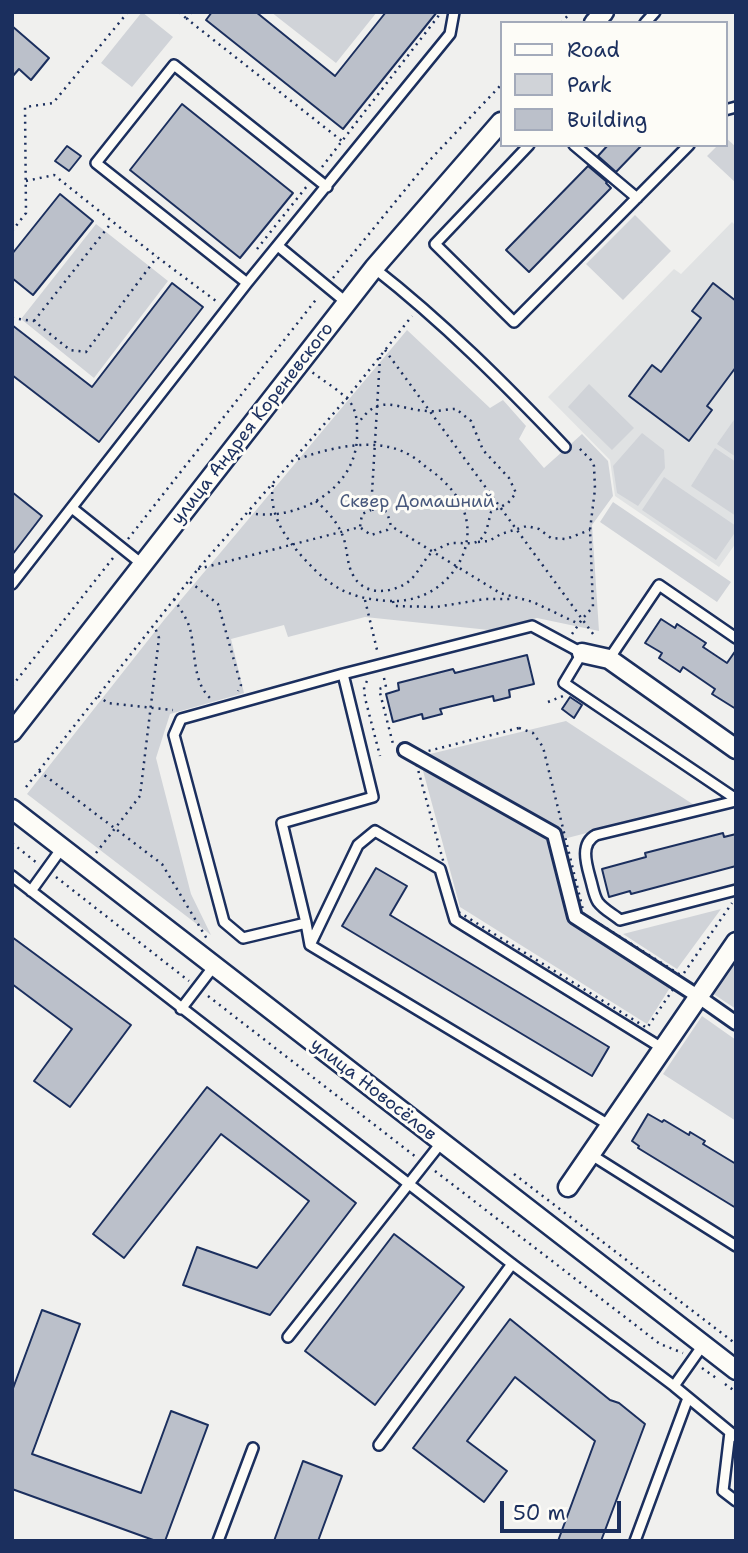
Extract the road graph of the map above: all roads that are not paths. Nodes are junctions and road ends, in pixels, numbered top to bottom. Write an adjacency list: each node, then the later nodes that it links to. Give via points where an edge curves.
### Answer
1 (454, 12): 6 (lane, via 450,34)
2 (500, 123): 9 (street, улица Андрея Кореневского)
3 (527, 147): 7 (lane, via 435,244 514,322)
4 (576, 147): 7 (lane)
5 (687, 147): 7 (lane)
6 (327, 187): 8 (lane); 10 (lane, via 174,65 96,163)
7 (636, 198)
8 (278, 246): 10 (lane); 11 (lane)
9 (374, 268): 11 (street, улица Андрея Кореневского); 12 (lane, via 464,344)
10 (247, 283): 13 (lane)
11 (347, 303): 14 (street, улица Андрея Кореневского)
12 (565, 447)
13 (72, 508): 14 (lane); 15 (lane)
14 (142, 564): 19 (street, улица Андрея Кореневского)
15 (12, 584)
16 (736, 638): 17 (lane, via 659,584)
17 (597, 656): 18 (lane, via 532,625 381,669); 20 (street); 22 (lane, via 564,683)
18 (343, 674): 28 (lane, via 373,797 282,823); 28 (lane, via 181,719 174,735 224,922 243,937)
19 (12, 732)
20 (736, 749)
21 (400, 751): 32 (street, via 554,834 575,918 680,979)
22 (736, 800): 26 (lane, via 596,835 590,838 585,860 596,899 620,920)
23 (12, 809): 24 (street, улица Новосёлов)
24 (62, 848): 27 (lane); 31 (street, улица Новосёлов)
25 (12, 876): 27 (lane)
26 (736, 890)
27 (31, 891): 33 (lane)
28 (306, 923): 30 (lane)
29 (736, 942): 32 (street)
30 (310, 945): 35 (lane, via 358,845 375,831 440,869 455,920); 36 (lane)
31 (215, 966): 33 (lane); 37 (street, улица Новосёлов)
32 (699, 997): 34 (street); 35 (street)
33 (181, 1009): 39 (lane)
34 (736, 1023)
35 (662, 1048): 36 (street)
36 (609, 1125): 38 (street)
37 (442, 1143): 39 (lane); 44 (street, улица Новосёлов)
38 (590, 1154): 40 (street); 41 (lane)
39 (409, 1184): 42 (lane); 43 (lane)
40 (568, 1186)
41 (736, 1246)
42 (512, 1264): 46 (lane); 49 (lane)
43 (288, 1337)
44 (703, 1345): 45 (street, улица Новосёлов); 46 (lane)
45 (736, 1370)
46 (674, 1386): 47 (lane)
47 (688, 1398): 48 (lane); 53 (lane)
48 (733, 1435): 51 (lane, via 723,1491)
49 (379, 1445)
50 (253, 1448): 52 (lane)
51 (736, 1501)
52 (218, 1541)
53 (635, 1541)

